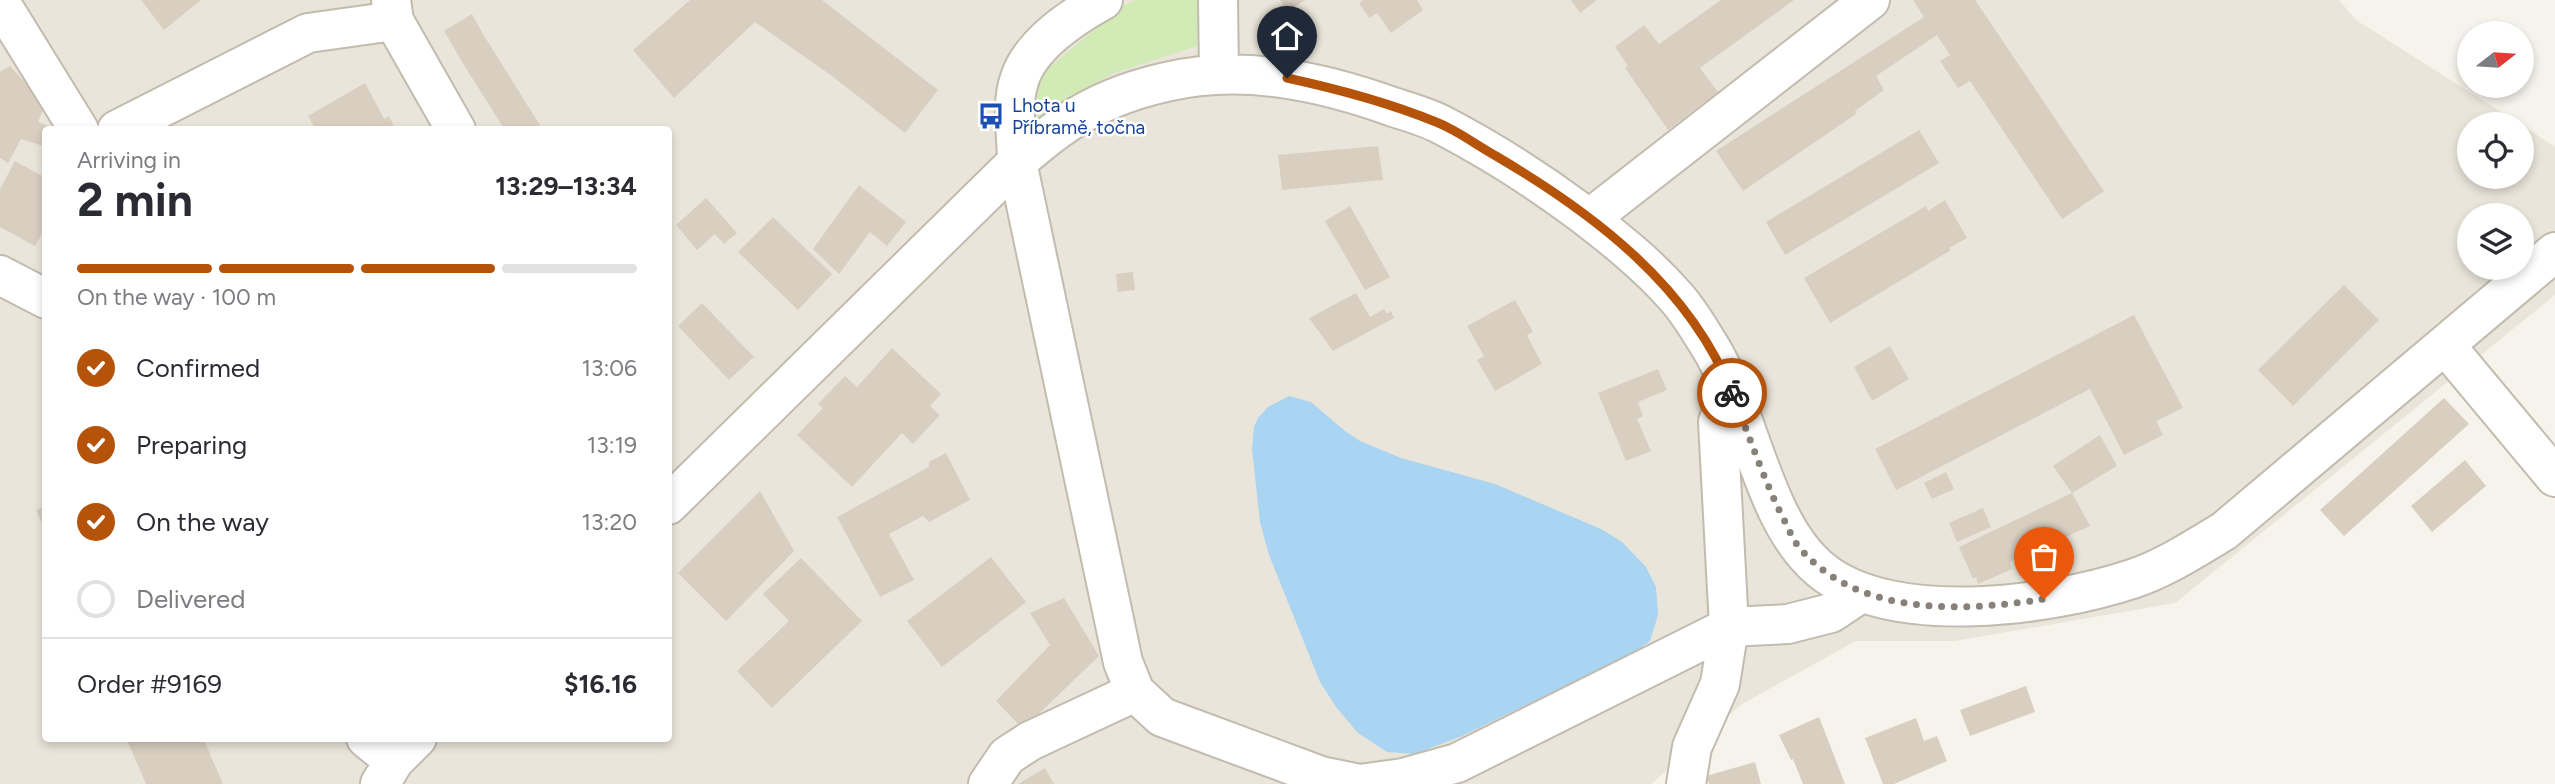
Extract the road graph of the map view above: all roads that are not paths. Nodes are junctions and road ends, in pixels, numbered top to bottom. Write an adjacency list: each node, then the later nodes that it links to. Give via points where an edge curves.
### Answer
1 (1103, 0): 10 (street, via 1075,15 1030,57 1019,81 1016,104)
2 (1218, 0): 6 (street)
3 (1870, 0): 11 (street)
4 (0, 2): 7 (street)
5 (393, 10): 8 (street, via 308,33); 9 (street)
6 (1219, 74): 10 (street, via 1168,81 1115,97 1064,124); 11 (street, via 1287,78 1351,92 1438,123 1536,179)
7 (77, 126)
8 (125, 126)
9 (455, 126)
10 (1017, 162): 18 (street); 21 (street, via 1123,662)
11 (1588, 219): 16 (street, via 1644,263 1679,299 1712,348)
12 (2555, 252): 15 (street)
13 (0, 275): 14 (street)
14 (42, 297)
15 (2445, 345): 17 (street); 19 (street, via 2224,531 2166,565 2132,579 1999,606 1931,607)
16 (1730, 388): 19 (street, via 1773,498 1797,545 1822,571); 20 (street, via 1718,422)
17 (2555, 477)
18 (672, 493)
19 (1861, 593): 20 (street, via 1831,613 1788,624)
20 (1729, 627): 21 (street, via 1457,763 1360,784 1321,776 1162,717); 23 (street, via 1720,684 1692,747)
21 (1135, 692): 22 (street, via 1030,741 1007,756)
22 (988, 784)
23 (1686, 784)

